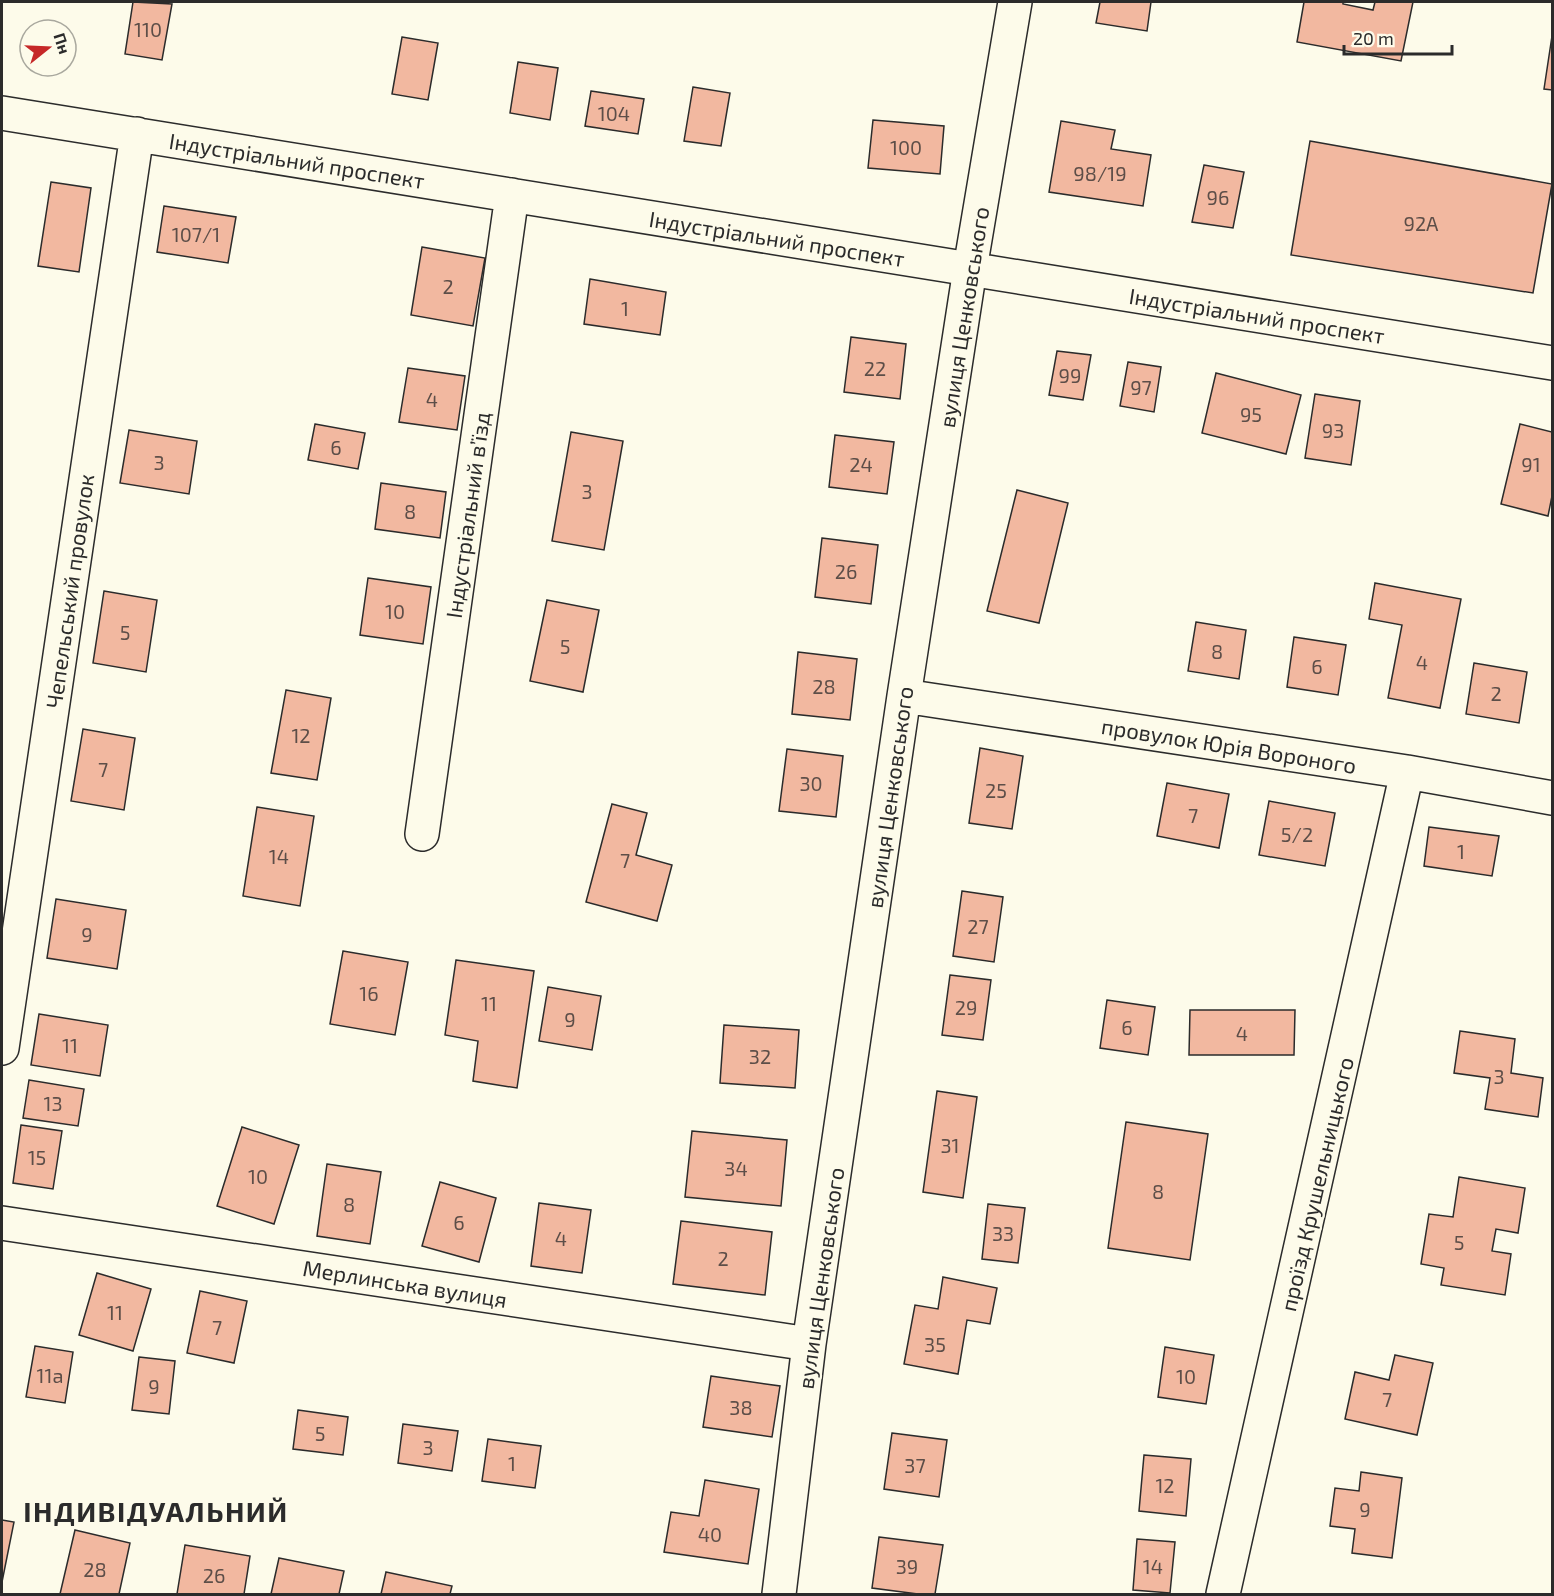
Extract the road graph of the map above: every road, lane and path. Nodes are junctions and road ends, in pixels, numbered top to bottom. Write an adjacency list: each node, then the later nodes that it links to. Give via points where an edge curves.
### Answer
1 (1015, 2): 5 (street, вулиця Ценковського)
2 (2, 112): 3 (street, Індустріальний проспект)
3 (137, 134): 4 (street, Індустріальний проспект); 11 (street, Чепельський провулок)
4 (512, 195): 5 (street, Індустріальний проспект); 10 (street, Індустріальний в’їзд)
5 (970, 269): 6 (street, Індустріальний проспект); 7 (street, вулиця Ценковського)
6 (1552, 363)
7 (904, 696): 8 (street, провулок Юрія Вороного); 13 (street, вулиця Ценковського)
8 (1407, 772): 9 (street, провулок Юрія Вороного); 15 (street, проїзд Крушельницького)
9 (1552, 798)
10 (422, 834)
11 (2, 1048)
12 (2, 1223): 13 (street, Мерлинська вулиця)
13 (809, 1344): 14 (street, вулиця Ценковського)
14 (779, 1594)
15 (1223, 1594)

